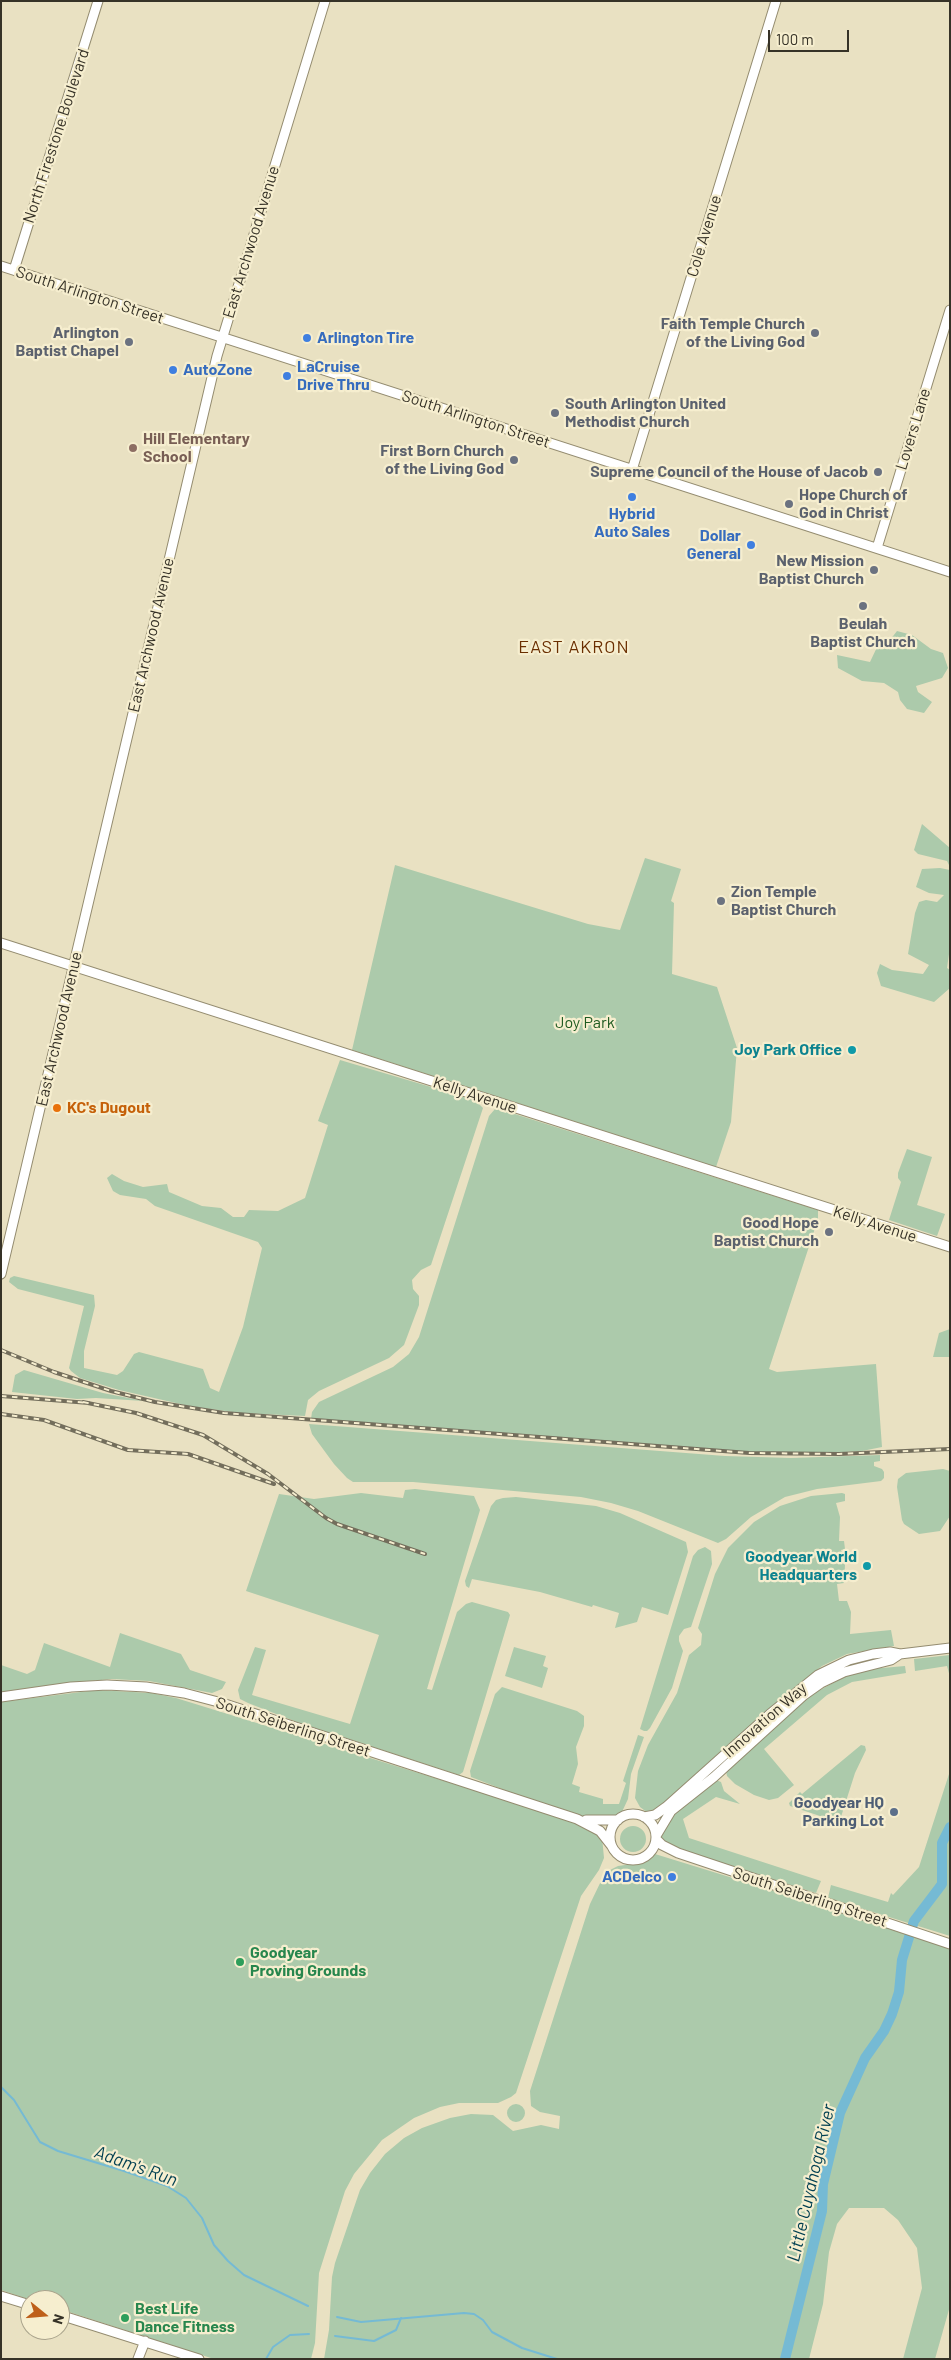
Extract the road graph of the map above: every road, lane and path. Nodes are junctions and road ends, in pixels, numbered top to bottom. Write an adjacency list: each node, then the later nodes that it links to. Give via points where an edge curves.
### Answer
1 (98, 1): 5 (main road, North Firestone Boulevard)
2 (325, 1): 7 (main road, East Archwood Avenue)
3 (776, 1): 8 (main road, Cole Avenue)
4 (1, 266): 5 (main road, South Arlington Street)
5 (14, 270): 7 (main road, South Arlington Street)
6 (950, 310): 9 (main road, Lovers Lane)
7 (222, 338): 8 (main road, South Arlington Street); 12 (main road, East Archwood Avenue)
8 (632, 470): 9 (main road, South Arlington Street)
9 (877, 548): 10 (main road, South Arlington Street)
10 (950, 572)
11 (1, 943): 12 (main road, Kelly Avenue)
12 (74, 966): 13 (main road, Kelly Avenue); 14 (main road, East Archwood Avenue)
13 (950, 1247)
14 (1, 1274)
15 (950, 1648): 16 (main road, Innovation Way)
16 (900, 1654): 18 (main road, Innovation Way, via 890,1652 860,1657 818,1675 666,1807 655,1815); 21 (main road, Innovation Way, via 891,1660 844,1672 804,1695 714,1777 671,1811)
17 (1, 1698): 19 (main road, South Seiberling Street, via 107,1685 172,1691 222,1703)
18 (644, 1817): 20 (main road, via 633,1814); 21 (main road, via 652,1825)
19 (577, 1819): 20 (main road, South Seiberling Street); 22 (main road, South Seiberling Street, via 600,1831)
20 (618, 1820): 22 (main road, via 611,1831)
21 (656, 1837): 23 (main road); 24 (main road, South Seiberling Street)
22 (611, 1845): 23 (main road, via 619,1856 631,1860 643,1858)
23 (652, 1850): 24 (main road, South Seiberling Street)
24 (670, 1850): 25 (main road, South Seiberling Street)
25 (950, 1944)
26 (1, 2296): 27 (main road)
27 (20, 2302)
28 (70, 2318): 29 (main road)
29 (145, 2342): 30 (main road); 31 (main road)
30 (138, 2359)
31 (199, 2359)

